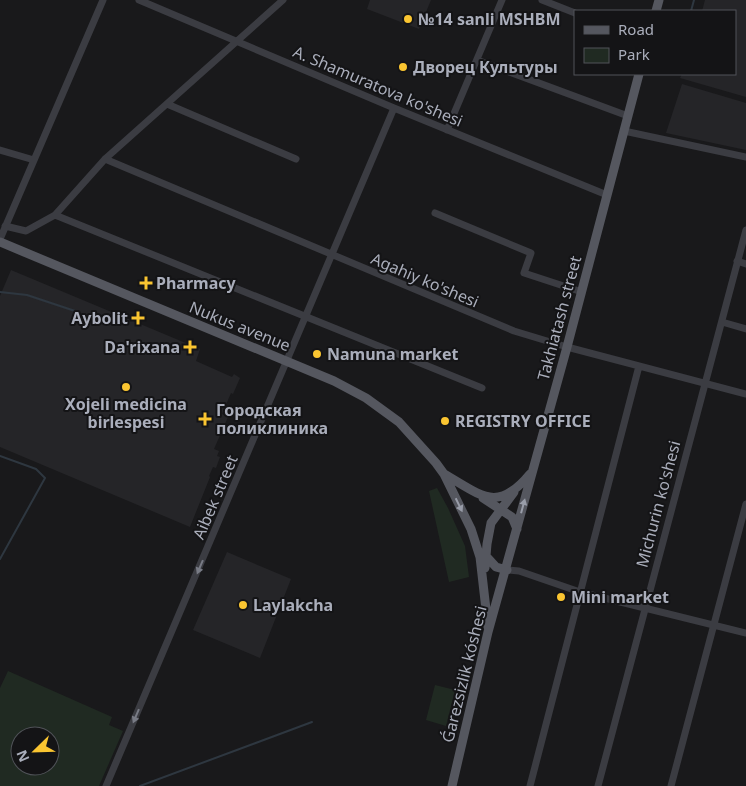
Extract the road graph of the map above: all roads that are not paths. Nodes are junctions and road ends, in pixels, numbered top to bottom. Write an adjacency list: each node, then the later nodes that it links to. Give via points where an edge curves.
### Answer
1 (103, 0): 19 (street)
2 (139, 0): 7 (street, A. Shamuratova ko'shesi)
3 (282, 0): 7 (street)
4 (502, 0): 8 (street)
5 (542, 0): 6 (street)
6 (574, 13)
7 (237, 42): 10 (street); 11 (street, A. Shamuratova ko'shesi)
8 (477, 60): 12 (street); 13 (street)
9 (640, 75): 12 (main road, Takhiatash street)
10 (167, 104): 17 (street); 18 (street)
11 (394, 108): 13 (street, A. Shamuratova ko'shesi); 26 (street, Aibek street)
12 (628, 116): 14 (main road, Takhiatash street)
13 (448, 130): 20 (street, A. Shamuratova ko'shesi)
14 (624, 131): 16 (street); 20 (main road, Takhiatash street)
15 (0, 150): 19 (street)
16 (746, 157)
17 (296, 158)
18 (105, 159): 22 (street); 26 (street, Agahiy ko'shesi)
19 (34, 160): 23 (street)
20 (608, 195): 29 (main road, Takhiatash street)
21 (435, 214): 29 (street, via 531,253 524,274)
22 (55, 215): 23 (street, via 26,231); 30 (street)
23 (6, 226): 25 (street)
24 (746, 230): 27 (street, Michurin ko'shesi)
25 (0, 240): 34 (main road, Nukus avenue)
26 (331, 255): 30 (street, Aibek street); 33 (street, Agahiy ko'shesi, via 514,331)
27 (737, 262): 28 (street); 31 (street, Michurin ko'shesi)
28 (746, 264)
29 (582, 292): 33 (main road, Takhiatash street)
30 (304, 317): 34 (street, Aibek street); 37 (street)
31 (722, 322): 32 (street); 36 (street, Michurin ko'shesi)
32 (746, 329)
33 (568, 347): 35 (street, Agahiy ko'shesi); 39 (main road, Takhiatash street)
34 (287, 361): 40 (main road, Nukus avenue, via 366,398 399,422); 55 (street, Aibek street, one-way to 55)
35 (639, 366): 36 (street, Agahiy ko'shesi); 50 (street)
36 (705, 383): 38 (street, Agahiy ko'shesi); 51 (street, Michurin ko'shesi)
37 (482, 388)
38 (746, 394)
39 (534, 470): 41 (main road); 45 (main road, Takhiatash street, one-way to 39)
40 (444, 474): 42 (main road); 46 (main road, one-way to 46)
41 (514, 491): 42 (main road, via 494,498); 44 (main road)
42 (479, 495): 44 (main road)
43 (746, 504): 52 (street)
44 (501, 509): 45 (main road, via 512,517); 47 (main road, via 491,523)
45 (517, 529): 48 (main road, Takhiatash street)
46 (473, 536): 47 (main road); 49 (main road)
47 (486, 556): 48 (main road, via 496,567); 49 (main road)
48 (506, 570): 50 (street, via 519,571); 53 (main road, Ǵarezsizlik kóshesi)
49 (484, 585): 53 (main road)
50 (580, 592): 51 (street); 57 (street)
51 (645, 609): 52 (street); 58 (street, Michurin ko'shesi)
52 (714, 626): 54 (street); 59 (street)
53 (488, 632): 56 (main road, Ǵarezsizlik kóshesi)
54 (746, 633)
55 (106, 786)
56 (452, 786)
57 (530, 786)
58 (598, 786)
59 (672, 786)

